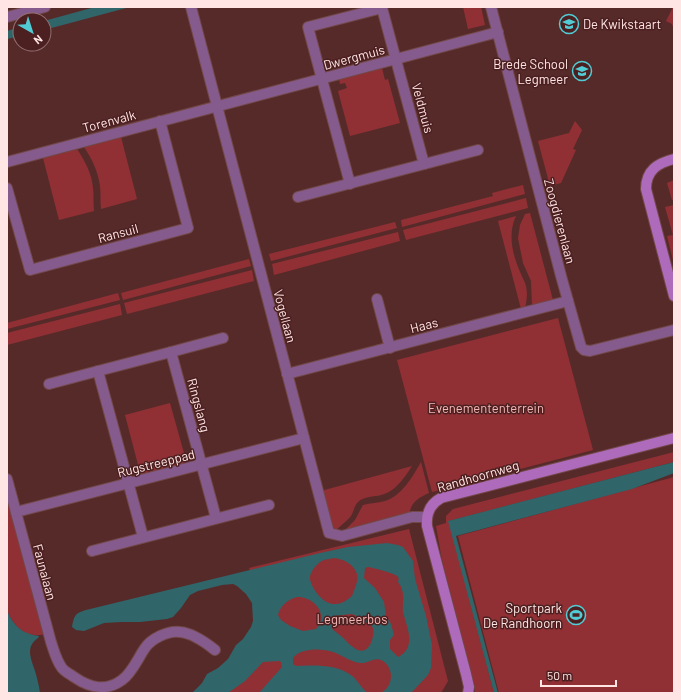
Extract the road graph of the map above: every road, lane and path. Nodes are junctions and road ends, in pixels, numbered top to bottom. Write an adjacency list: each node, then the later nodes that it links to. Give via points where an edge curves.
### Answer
1 (45, 7): 4 (street)
2 (191, 7): 8 (street, Vogellaan)
3 (491, 7): 5 (street, Zoogdierenlaan)
4 (7, 17)
5 (498, 32): 6 (street, Dwergmuis); 19 (street, Zoogdierenlaan)
6 (396, 59): 7 (street, Dwergmuis); 7 (street, Veldmuis, via 382,8 308,27); 13 (street, Veldmuis)
7 (322, 78): 8 (street, Dwergmuis); 14 (street)
8 (217, 106): 9 (street, Torenvalk); 25 (street, Vogellaan)
9 (160, 121): 12 (street, Torenvalk); 15 (street, Ransuil, via 188,228 30,270)
10 (478, 150): 13 (street)
11 (674, 159): 17 (street, via 654,167 650,172 646,189)
12 (7, 162)
13 (424, 164): 14 (street)
14 (350, 184): 16 (street)
15 (7, 188)
16 (298, 197)
17 (674, 296)
18 (377, 299): 22 (street)
19 (568, 301): 20 (street, Zoogdierenlaan, via 579,342 584,350 590,351); 22 (street, Haas)
20 (674, 330)
21 (223, 338): 23 (street)
22 (390, 348): 25 (street, Haas)
23 (172, 352): 24 (street); 29 (street, Ringslang)
24 (98, 371): 26 (street); 31 (street)
25 (287, 374): 27 (street, Vogellaan)
26 (49, 384)
27 (304, 438): 29 (street, Rugstreeppad); 35 (street, Vogellaan, via 328,533 342,536 412,517)
28 (674, 438): 35 (street, Randhoornweg, via 441,498 432,505)
29 (202, 464): 31 (street, Rugstreeppad); 34 (street, Ringslang)
30 (7, 479): 33 (street, Faunalaan)
31 (128, 483): 33 (street, Rugstreeppad); 36 (street)
32 (269, 505): 34 (street)
33 (16, 512): 39 (street, Faunalaan, via 51,642 59,662 64,670 81,682)
34 (216, 518): 36 (street)
35 (427, 518): 40 (street, via 469,687)
36 (142, 538): 37 (street)
37 (92, 551)
38 (215, 650): 39 (street, via 179,631 165,634 153,639 123,680)
39 (106, 690)
40 (468, 693)

